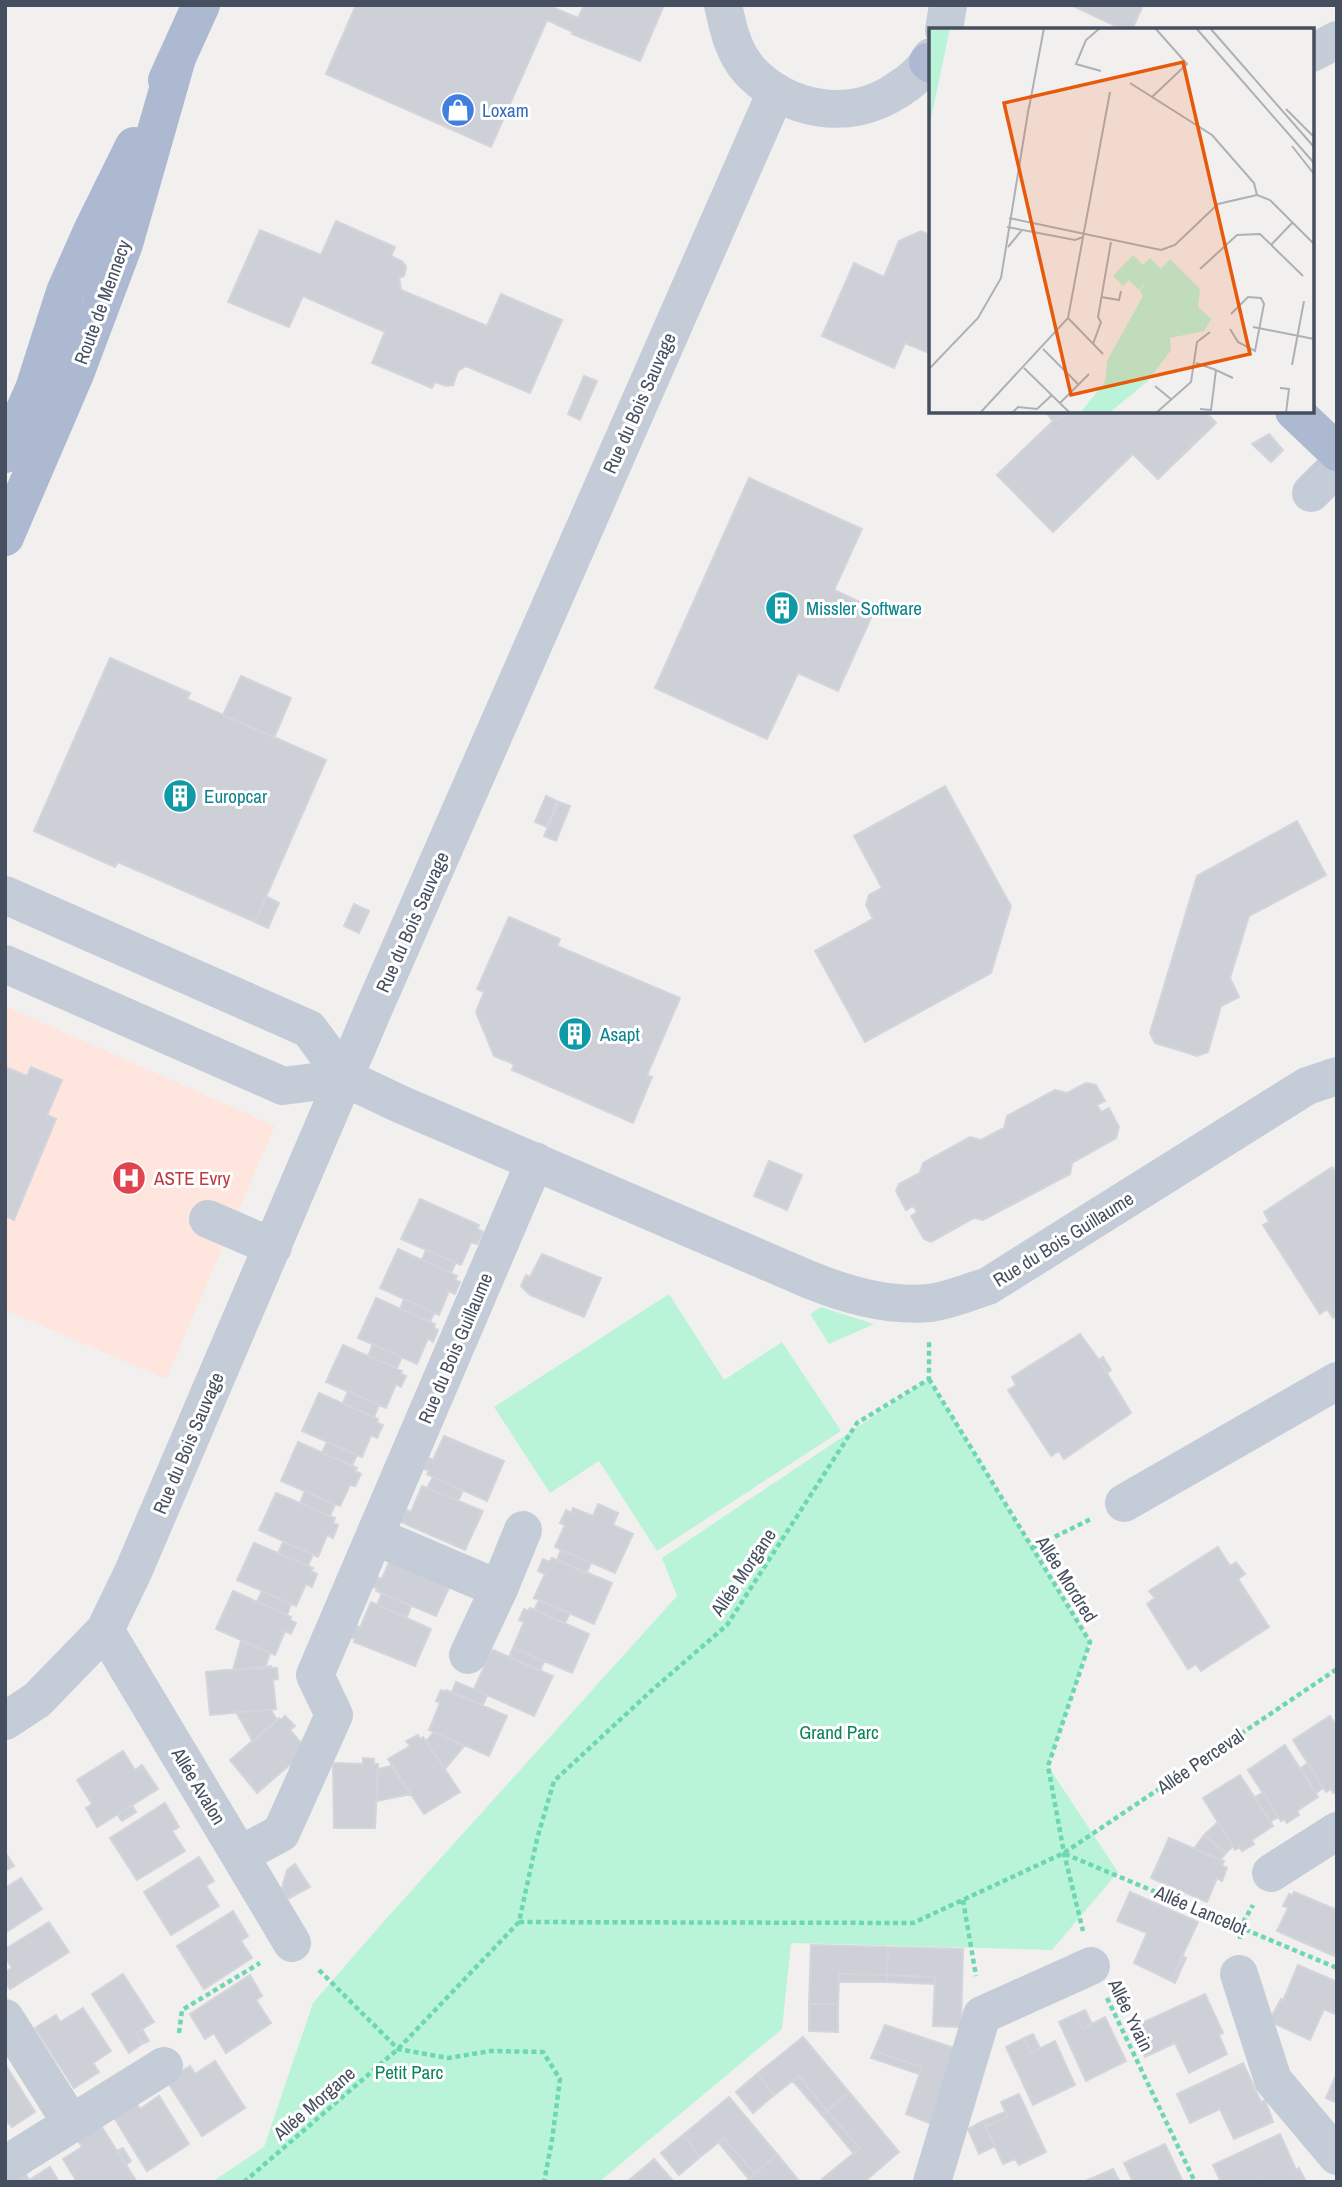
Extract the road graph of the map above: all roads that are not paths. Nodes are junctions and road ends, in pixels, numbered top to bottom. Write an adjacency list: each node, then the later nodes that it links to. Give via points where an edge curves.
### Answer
1 (201, 5): 7 (main road, Route de Mennecy)
2 (723, 5): 9 (street, via 730,37 748,68)
3 (948, 5): 4 (street)
4 (941, 28)
5 (1337, 40): 6 (street)
6 (1314, 52)
7 (177, 58): 12 (main road, Route de Mennecy, via 65,292 34,389); 13 (main road, Route de Mennecy, via 124,244 75,374)
8 (929, 59): 9 (street, via 909,83 858,107 830,110)
9 (776, 92): 17 (street, Rue du Bois Sauvage)
10 (1296, 413): 11 (main road)
11 (1337, 452)
12 (5, 454)
13 (5, 537)
14 (5, 895): 17 (street, via 309,1029)
15 (5, 964): 17 (street, via 283,1086)
16 (1337, 1076): 18 (street, Rue du Bois Guillaume, via 1297,1092 988,1286 930,1303 878,1301 840,1292)
17 (345, 1078): 18 (street, Rue du Bois Guillaume); 20 (street, Rue du Bois Sauvage)
18 (535, 1161): 24 (street, Rue du Bois Guillaume)
19 (208, 1219): 20 (street)
20 (273, 1247): 26 (street, Rue du Bois Sauvage)
21 (1337, 1381): 22 (street)
22 (1124, 1503)
23 (523, 1530): 25 (street)
24 (375, 1536): 25 (street); 30 (street, Rue du Bois Guillaume, via 315,1675 334,1715 281,1833)
25 (499, 1589): 27 (street)
26 (105, 1630): 28 (street, Rue du Bois Sauvage, via 37,1700); 30 (street, Allée Avalon)
27 (468, 1656)
28 (5, 1721)
29 (1337, 1831): 31 (street)
30 (240, 1855): 32 (street, Allée Avalon)
31 (1271, 1873)
32 (292, 1943)
33 (1091, 1966): 40 (street, via 982,2015)
34 (1239, 1974): 38 (street, via 1273,2080)
35 (5, 2018): 37 (street)
36 (164, 2066): 37 (street)
37 (71, 2123): 39 (street)
38 (1337, 2156)
39 (5, 2165)
40 (942, 2176)

